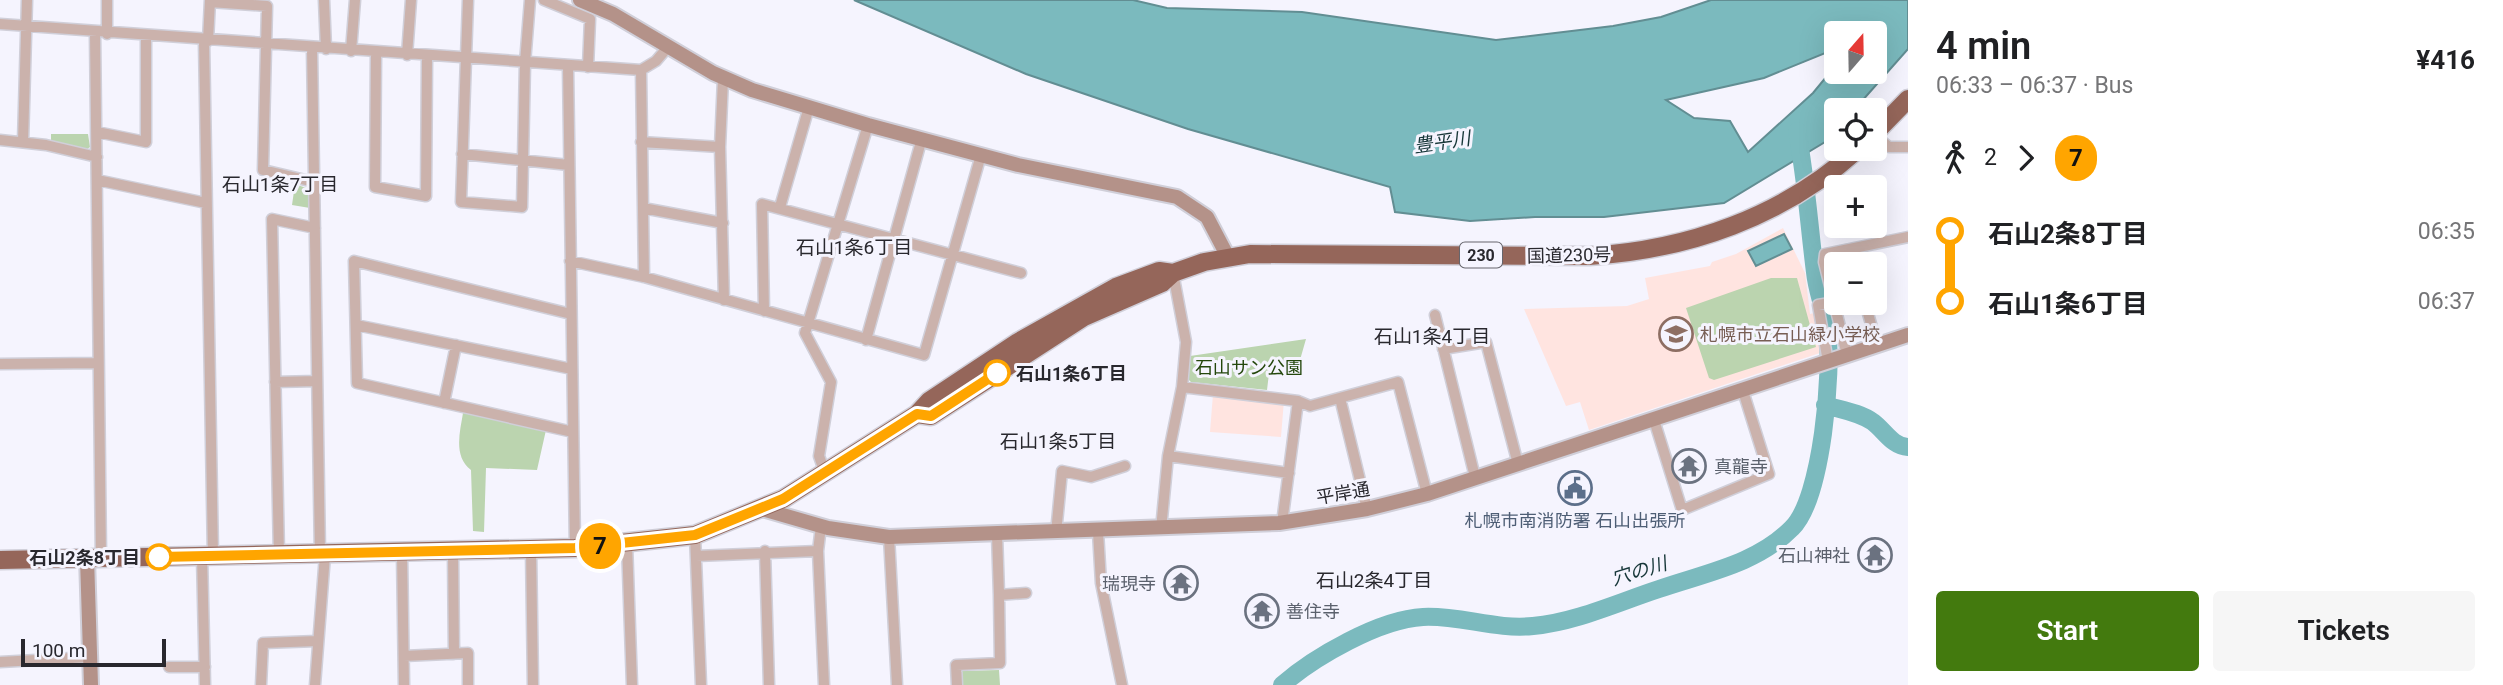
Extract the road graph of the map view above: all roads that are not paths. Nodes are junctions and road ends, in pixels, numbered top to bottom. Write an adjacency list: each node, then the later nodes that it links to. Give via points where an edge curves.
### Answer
1 (27, 0): 12 (street)
2 (107, 0): 14 (street)
3 (324, 0): 20 (street)
4 (355, 0): 21 (street)
5 (411, 0): 23 (street)
6 (468, 0): 25 (street)
7 (530, 0): 26 (street)
8 (544, 0): 28 (street, via 590,19)
9 (580, 0): 18 (street)
10 (210, 1): 16 (street); 17 (street, via 267,6)
11 (0, 24): 12 (street)
12 (25, 26): 13 (street); 38 (street)
13 (95, 33): 14 (street); 35 (street)
14 (107, 34): 15 (street)
15 (146, 37): 16 (street); 35 (street, via 146,142)
16 (206, 41): 17 (street); 51 (street)
17 (266, 45): 19 (street); 50 (street, via 263,170)
18 (668, 47): 29 (street); 30 (street)
19 (312, 48): 20 (street); 50 (street)
20 (326, 49): 21 (street)
21 (351, 51): 22 (street)
22 (376, 53): 23 (street); 24 (street, via 375,187 426,195)
23 (407, 55): 24 (street)
24 (427, 56): 25 (street)
25 (464, 59): 26 (street); 43 (street)
26 (525, 63): 27 (street); 46 (street)
27 (568, 66): 28 (street); 48 (street)
28 (588, 67): 29 (street)
29 (641, 70): 39 (street)
30 (723, 79): 32 (street); 41 (street)
31 (1906, 105): 33 (highway)
32 (809, 107): 34 (street); 52 (street)
33 (1887, 122)
34 (868, 125): 36 (street); 55 (street)
35 (97, 132): 45 (street)
36 (922, 138): 44 (street); 58 (street)
37 (0, 140): 38 (street)
38 (23, 142): 45 (street)
39 (641, 142): 41 (street); 53 (street)
40 (1887, 145): 42 (street)
41 (720, 147): 54 (street)
42 (1908, 147)
43 (462, 154): 46 (street); 46 (street, via 461,202 522,207)
44 (981, 155): 62 (street); 63 (street, via 1177,197 1207,218)
45 (97, 157): 49 (street)
46 (523, 160): 48 (street)
47 (1843, 161): 63 (highway, 国道230号 / 230, via 1747,222 1685,243 1626,254 1250,254)
48 (569, 165): 64 (street)
49 (97, 180): 51 (street); 83 (street)
50 (314, 182): 56 (street)
51 (206, 203): 121 (street)
52 (780, 207): 55 (street); 70 (street, via 762,204)
53 (643, 208): 54 (street); 67 (street)
54 (723, 223): 68 (street)
55 (837, 224): 58 (street); 75 (street)
56 (315, 228): 86 (street); 87 (street, via 272,219)
57 (1908, 237): 59 (street)
58 (894, 238): 62 (street); 78 (street)
59 (1850, 249): 60 (street); 61 (street)
60 (1835, 252)
61 (1851, 252)
62 (953, 255): 66 (street); 78 (street, via 924,355)
63 (1229, 259): 65 (highway, 国道230号 / 230)
64 (570, 261): 67 (street); 71 (street)
65 (1172, 272): 88 (street, via 1186,342); 98 (highway, 国道230号 / 230, via 1158,271 1116,287 1075,309)
66 (1021, 273)
67 (644, 277): 68 (street)
68 (723, 300): 70 (street)
69 (1824, 304): 82 (street, via 1818,305)
70 (764, 311): 75 (street)
71 (571, 314): 76 (street, via 354,261); 85 (street)
72 (1434, 315): 81 (street)
73 (1836, 315): 82 (street)
74 (1868, 315): 80 (street)
75 (807, 324): 78 (street); 98 (street, via 805,332 831,382 819,456)
76 (356, 325): 79 (street); 92 (street, via 357,383)
77 (1908, 335): 80 (street, 平岸通)
78 (866, 340)
79 (456, 345): 85 (street); 92 (street)
80 (1877, 345): 82 (street, 平岸通)
81 (1443, 349): 96 (street, via 1486,342); 100 (street)
82 (1834, 360): 89 (street, 平岸通)
83 (98, 363): 84 (street); 123 (street)
84 (0, 364)
85 (572, 369): 94 (street)
86 (317, 381): 87 (street); 120 (street)
87 (275, 382): 119 (street)
88 (1182, 387): 91 (street); 95 (street)
89 (1743, 391): 93 (street, 平岸通); 93 (street, via 1769,474 1682,510)
90 (1340, 398): 91 (street, via 1310,406); 101 (street, via 1398,382); 103 (street)
91 (1298, 401): 99 (street)
92 (443, 402): 94 (street)
93 (1654, 421): 96 (street, 平岸通)
94 (573, 432): 113 (street)
95 (1168, 456): 99 (street); 106 (street)
96 (1518, 464): 100 (street, 平岸通)
97 (1125, 466): 108 (street, via 1091,477 1062,471)
98 (825, 473): 102 (highway, 国道230号 / 230)
99 (1289, 473): 104 (street)
100 (1475, 477): 101 (street, 平岸通)
101 (1427, 494): 103 (street, 平岸通)
102 (762, 509): 105 (street, 平岸通); 110 (highway, 国道230号 / 230)
103 (1367, 509): 104 (street, 平岸通)
104 (1282, 523): 106 (street, 平岸通)
105 (821, 526): 111 (street, 平岸通); 116 (street)
106 (1161, 528): 107 (street, 平岸通)
107 (1098, 531): 108 (street, 平岸通); 147 (street, via 1101,583)
108 (1056, 533): 109 (street, 平岸通)
109 (997, 534): 111 (street, 平岸通); 126 (street)
110 (695, 535): 112 (highway, 国道230号 / 230); 122 (street)
111 (889, 537): 145 (street)
112 (627, 544): 113 (highway, 国道230号 / 230); 141 (street)
113 (575, 548): 114 (highway, 国道230号 / 230)
114 (531, 549): 117 (highway, 国道230号 / 230); 140 (street)
115 (765, 551): 116 (street); 122 (street); 143 (street)
116 (818, 551): 144 (street)
117 (453, 552): 118 (highway, 国道230号 / 230); 128 (street)
118 (402, 553): 120 (highway, 国道230号 / 230); 129 (street)
119 (279, 555): 120 (highway, 国道230号 / 230); 121 (highway, 国道230号 / 230)
120 (322, 555): 127 (street)
121 (207, 556): 123 (highway, 国道230号 / 230); 133 (street)
122 (696, 556): 142 (street)
123 (94, 558): 124 (highway, 国道230号 / 230); 130 (street)
124 (0, 560)
125 (1026, 593): 126 (street)
126 (999, 595): 146 (street, via 1000,663 956,665)
127 (317, 641): 136 (street, via 263,643); 137 (street)
128 (454, 654): 129 (street); 139 (street, via 468,653)
129 (404, 656): 138 (street)
130 (90, 657): 131 (street); 134 (street)
131 (0, 662)
132 (169, 667): 133 (street)
133 (205, 667): 135 (street)
134 (91, 685)
135 (205, 685)
136 (261, 685)
137 (315, 685)
138 (404, 685)
139 (468, 685)
140 (533, 685)
141 (632, 685)
142 (701, 685)
143 (769, 685)
144 (824, 685)
145 (897, 685)
146 (957, 685)
147 (1122, 685)

